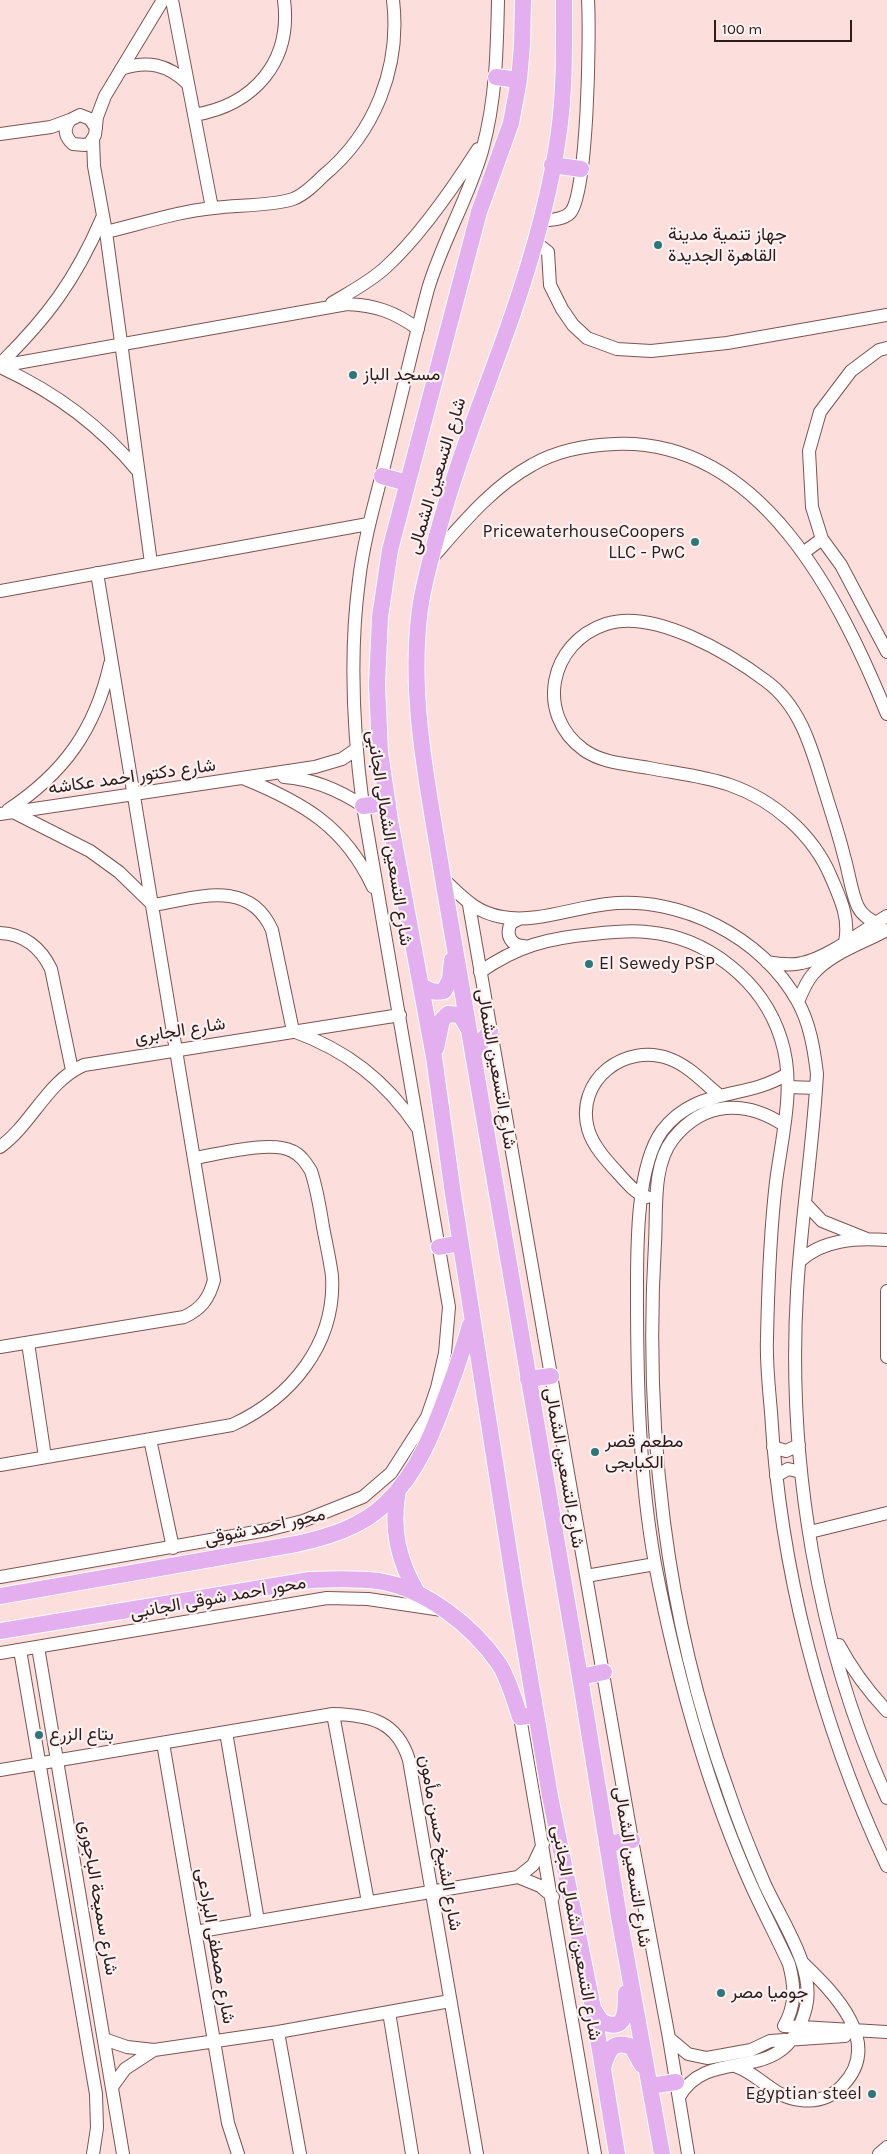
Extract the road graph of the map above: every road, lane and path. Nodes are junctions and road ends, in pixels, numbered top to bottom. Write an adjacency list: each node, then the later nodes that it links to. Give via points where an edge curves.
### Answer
1 (163, 0): 9 (street)
2 (172, 0): 12 (street)
3 (284, 0): 14 (street, via 286,15 279,52 260,83 230,106)
4 (393, 0): 24 (street, via 394,49 380,101 357,142 341,160 293,199)
5 (498, 0): 10 (street, شارع التسعين الشمالى الجانبى)
6 (522, 0): 11 (main road, شارع التسعين الشمالى)
7 (564, 0): 21 (main road, شارع التسعين الشمالى, via 563,85)
8 (588, 0): 23 (street, via 590,55)
9 (121, 69): 12 (street, via 145,63 157,64 169,68); 13 (street)
10 (496, 78): 11 (main road); 19 (street, شارع التسعين الشمالى الجانبى)
11 (519, 80): 37 (main road, شارع التسعين الشمالى, via 511,123 480,208)
12 (188, 84): 14 (street)
13 (105, 96): 15 (street); 18 (street)
14 (194, 115): 24 (street)
15 (75, 117): 16 (street, via 51,127); 18 (street, via 90,119); 20 (street, via 65,130)
16 (42, 127): 17 (street); 20 (street)
17 (0, 134)
18 (95, 134): 20 (street, via 90,143); 22 (street)
19 (486, 137): 29 (street, via 437,207 386,267); 31 (street, شارع التسعين الشمالى الجانبى, via 470,186 433,272)
20 (74, 143): 22 (street)
21 (552, 165): 23 (main road); 26 (main road, شارع التسعين الشمالى)
22 (94, 166): 25 (street)
23 (581, 169): 26 (street, via 576,202 570,213 562,218)
24 (212, 208): 27 (street)
25 (102, 218): 27 (street); 34 (street, via 70,283 48,313)
26 (540, 221): 28 (main road, شارع التسعين الشمالى)
27 (106, 232): 32 (street)
28 (535, 242): 30 (street, via 548,252 550,285 573,325 587,338 617,349 651,350 727,343); 41 (main road, شارع التسعين الشمالى, via 455,471)
29 (328, 306): 31 (street, via 366,304 402,317); 32 (street)
30 (887, 315)
31 (418, 329): 36 (street, شارع التسعين الشمالى الجانبى)
32 (121, 344): 34 (street); 35 (street)
33 (887, 348): 39 (street, via 879,350 851,371 820,412 809,451 809,478 812,507)
34 (0, 366): 35 (street, via 76,410 117,446)
35 (138, 472): 42 (street)
36 (382, 476): 37 (main road); 38 (street, شارع التسعين الشمالى الجانبى)
37 (406, 484): 52 (main road, شارع التسعين الشمالى, via 390,550 380,617 377,685 380,752)
38 (368, 524): 42 (street); 48 (street, شارع التسعين الشمالى الجانبى, via 355,616 352,693)
39 (822, 539): 40 (street); 45 (street, via 841,565)
40 (803, 553): 41 (street, via 747,491 727,475 681,452 631,443 557,453 532,465 507,481 473,512); 47 (street, via 840,612)
41 (431, 559): 55 (main road, شارع التسعين الشمالى, via 420,609 417,703)
42 (151, 563): 43 (street)
43 (97, 573): 44 (street); 46 (street)
44 (0, 591)
45 (887, 652)
46 (112, 659): 51 (street); 54 (street, via 92,720 75,748 55,774)
47 (887, 714)
48 (355, 750): 49 (street, شارع دكتور احمد عكاشه, via 328,765); 53 (street, شارع التسعين الشمالى الجانبى)
49 (269, 776): 50 (street, شارع دكتور احمد عكاشه); 53 (street, شارع دكتور احمد عكاشه, via 320,783 344,793)
50 (243, 778): 51 (street, شارع دكتور احمد عكاشه); 56 (street, via 301,804 327,824 350,847)
51 (135, 794): 54 (street, شارع دكتور احمد عكاشه); 57 (street)
52 (388, 803): 53 (main road); 68 (main road, شارع التسعين الشمالى)
53 (363, 806): 56 (street, شارع التسعين الشمالى الجانبى)
54 (6, 813): 57 (street, via 65,837 100,858)
55 (443, 880): 58 (street); 64 (main road, شارع التسعين الشمالى)
56 (380, 901): 70 (street, شارع التسعين الشمالى الجانبى)
57 (153, 905): 72 (street, via 227,895 243,899 257,908 272,930); 74 (street)
58 (469, 905): 59 (street, via 486,913); 67 (street)
59 (519, 918): 65 (street, via 511,923 508,932 511,941); 66 (street, via 607,904 640,902 672,907 730,932)
60 (882, 919): 63 (street); 63 (street, via 867,918 857,907 802,724 777,689 718,649 650,624 610,623 591,629 574,642 560,663 554,698 559,719 569,736 584,750 603,760 730,785 776,809 796,825 826,867 846,915)
61 (887, 930): 69 (street, via 831,959 807,983)
62 (0, 933): 77 (street, via 34,945 51,969)
63 (845, 942): 66 (street, via 804,963)
64 (454, 946): 68 (main road, via 450,979 444,991 427,990); 71 (main road, شارع التسعين الشمالى)
65 (524, 946): 67 (street); 78 (street, via 560,937 624,931 678,938 706,949 747,981 761,998 781,1038)
66 (767, 962): 69 (street)
67 (480, 972): 73 (street)
68 (421, 985): 76 (main road, شارع التسعين الشمالى)
69 (798, 1002): 79 (street, via 814,1047)
70 (400, 1015): 72 (street, شارع الجابرى); 82 (street, شارع التسعين الشمالى الجانبى)
71 (469, 1030): 75 (main road, شارع التسعين الشمالى); 76 (main road, via 460,1015 444,1016)
72 (294, 1031): 74 (street, شارع الجابرى); 82 (street, via 336,1049 367,1070 387,1088)
73 (490, 1031): 75 (main road); 98 (street)
74 (177, 1049): 77 (street, شارع الجابرى, via 96,1062); 84 (street)
75 (473, 1053): 99 (main road, شارع التسعين الشمالى)
76 (434, 1057): 90 (main road, شارع التسعين الشمالى)
77 (72, 1070): 83 (street, شارع الجابرى, via 14,1137)
78 (787, 1080): 79 (street); 80 (street); 81 (street)
79 (816, 1088): 87 (street)
80 (719, 1095): 85 (street, via 692,1105 662,1131 646,1165); 85 (street, via 684,1066 654,1055 627,1057 611,1065 599,1077 586,1106 591,1137 613,1168)
81 (784, 1125): 86 (street, via 760,1112 731,1107 695,1118 670,1142 662,1160); 102 (street, via 770,1244 766,1344)
82 (420, 1132): 91 (street, شارع التسعين الشمالى الجانبى)
83 (0, 1147)
84 (195, 1158): 95 (street, via 214,1280 211,1293 201,1307 184,1317); 100 (street, via 280,1147 304,1159 312,1171 317,1193 332,1276 330,1302 318,1344 304,1368 270,1404 232,1425)
85 (642, 1196): 86 (street); 111 (street, via 637,1252 637,1360 642,1449)
86 (657, 1199): 122 (street, via 651,1359 656,1448)
87 (805, 1203): 88 (street, via 822,1221); 92 (street)
88 (868, 1239): 89 (street); 92 (street, via 826,1244)
89 (887, 1240)
90 (460, 1244): 91 (main road); 94 (main road, شارع التسعين الشمالى)
91 (439, 1247): 110 (street, شارع التسعين الشمالى الجانبى, via 449,1307 445,1353 427,1417 392,1473 363,1497 303,1521)
92 (800, 1261): 101 (street, via 795,1334)
93 (887, 1291): 97 (street)
94 (472, 1318): 107 (main road, محور احمد شوقى, via 441,1413 426,1446); 127 (main road, شارع التسعين الشمالى)
95 (28, 1343): 96 (street); 103 (street)
96 (0, 1347)
97 (887, 1357)
98 (551, 1376): 99 (main road); 112 (street)
99 (528, 1379): 124 (main road, شارع التسعين الشمالى)
100 (150, 1439): 103 (street); 110 (street)
101 (798, 1445): 102 (street, via 786,1451); 105 (street)
102 (773, 1447): 106 (street)
103 (45, 1457): 104 (street)
104 (0, 1465)
105 (802, 1472): 106 (street, via 788,1469); 109 (street)
106 (776, 1476): 137 (street, via 784,1542 820,1690 854,1788)
107 (398, 1490): 114 (main road, via 395,1508 397,1544); 115 (main road, محور احمد شوقى, via 365,1519 320,1539)
108 (887, 1513): 109 (street)
109 (810, 1532): 117 (street)
110 (173, 1548): 113 (street)
111 (655, 1564): 112 (street); 122 (street)
112 (586, 1576): 123 (street)
113 (0, 1577)
114 (418, 1594): 116 (main road); 118 (main road, via 380,1581 346,1578 310,1580)
115 (0, 1596)
116 (443, 1610): 119 (street, محور احمد شوقى الجانبى, via 368,1599 327,1598); 127 (main road, via 474,1634 499,1665)
117 (830, 1627): 125 (street, via 848,1662); 133 (street, via 853,1708)
118 (0, 1631)
119 (38, 1647): 120 (street, محور احمد شوقى الجانبى); 130 (street, شارع سميحة الباجورى)
120 (20, 1650): 121 (street, محور احمد شوقى الجانبى); 131 (street, شارع سميحة الباجورى)
121 (0, 1653)
122 (682, 1655): 139 (street, via 698,1738 723,1815)
123 (604, 1672): 124 (main road); 134 (street)
124 (580, 1677): 136 (main road, شارع التسعين الشمالى)
125 (887, 1711)
126 (333, 1714): 128 (street, شارع الشيخ حسن مأمون); 140 (street, شارع الشيخ حسن مأمون, via 353,1714 384,1724 406,1748); 142 (street)
127 (528, 1716): 135 (street, شارع التسعين الشمالى الجانبى); 148 (main road, شارع التسعين الشمالى, via 550,1796)
128 (226, 1732): 129 (street, شارع الشيخ حسن مأمون); 143 (street)
129 (163, 1743): 130 (street, شارع الشيخ حسن مأمون); 144 (street, شارع مصطفى البرادعى)
130 (57, 1760): 131 (street, شارع الشيخ حسن مأمون); 153 (street, شارع سميحة الباجورى)
131 (39, 1763): 132 (street, شارع الشيخ حسن مأمون); 163 (street, شارع سميحة الباجورى, via 96,2094 97,2128)
132 (0, 1770)
133 (887, 1798)
134 (632, 1840): 136 (main road); 152 (street)
135 (543, 1843): 138 (street, via 529,1870); 141 (street, شارع التسعين الشمالى الجانبى)
136 (607, 1844): 145 (main road, شارع التسعين الشمالى)
137 (887, 1866)
138 (518, 1877): 140 (street); 141 (street, via 540,1886)
139 (757, 1883): 146 (street); 151 (street, via 792,1976 794,2001 784,2026)
140 (431, 1892): 142 (street); 147 (street, شارع الشيخ حسن مأمون)
141 (552, 1897): 169 (street, شارع التسعين الشمالى الجانبى)
142 (368, 1902): 143 (street)
143 (258, 1921): 144 (street)
144 (195, 1932): 154 (street, شارع مصطفى البرادعى)
145 (626, 1953): 148 (main road, via 626,2007 622,2020 618,2024 607,2024 601,2021); 159 (main road, شارع التسعين الشمالى)
146 (802, 1962): 157 (street, via 808,1997 795,2034 769,2057); 157 (street, via 837,1998 853,2025 857,2058 847,2081 824,2098 795,2100 774,2092 753,2074)
147 (450, 2001): 149 (street); 168 (street, شارع الشيخ حسن مأمون)
148 (593, 2008): 158 (main road, شارع التسعين الشمالى)
149 (389, 2012): 150 (street); 167 (street)
150 (278, 2032): 154 (street); 166 (street)
151 (887, 2033): 156 (street, via 770,2041)
152 (669, 2038): 156 (street, via 688,2054); 161 (street)
153 (104, 2039): 155 (street, via 127,2047); 160 (street, شارع سميحة الباجورى)
154 (214, 2041): 155 (street); 165 (street, شارع مصطفى البرادعى, via 228,2124)
155 (154, 2050): 160 (street, via 125,2069)
156 (708, 2064): 157 (street); 161 (street)
157 (735, 2066)
158 (603, 2068): 159 (main road, via 608,2052 614,2045 624,2043 638,2054); 170 (main road, شارع التسعين الشمالى)
159 (650, 2086): 161 (main road); 171 (main road, شارع التسعين الشمالى)
160 (112, 2087): 164 (street, شارع سميحة الباجورى)
161 (678, 2090): 172 (street)
162 (887, 2147): 173 (street)
163 (93, 2154)
164 (123, 2154)
165 (238, 2154)
166 (300, 2154)
167 (412, 2154)
168 (477, 2154)
169 (595, 2154)
170 (618, 2154)
171 (662, 2154)
172 (688, 2154)
173 (879, 2154)

